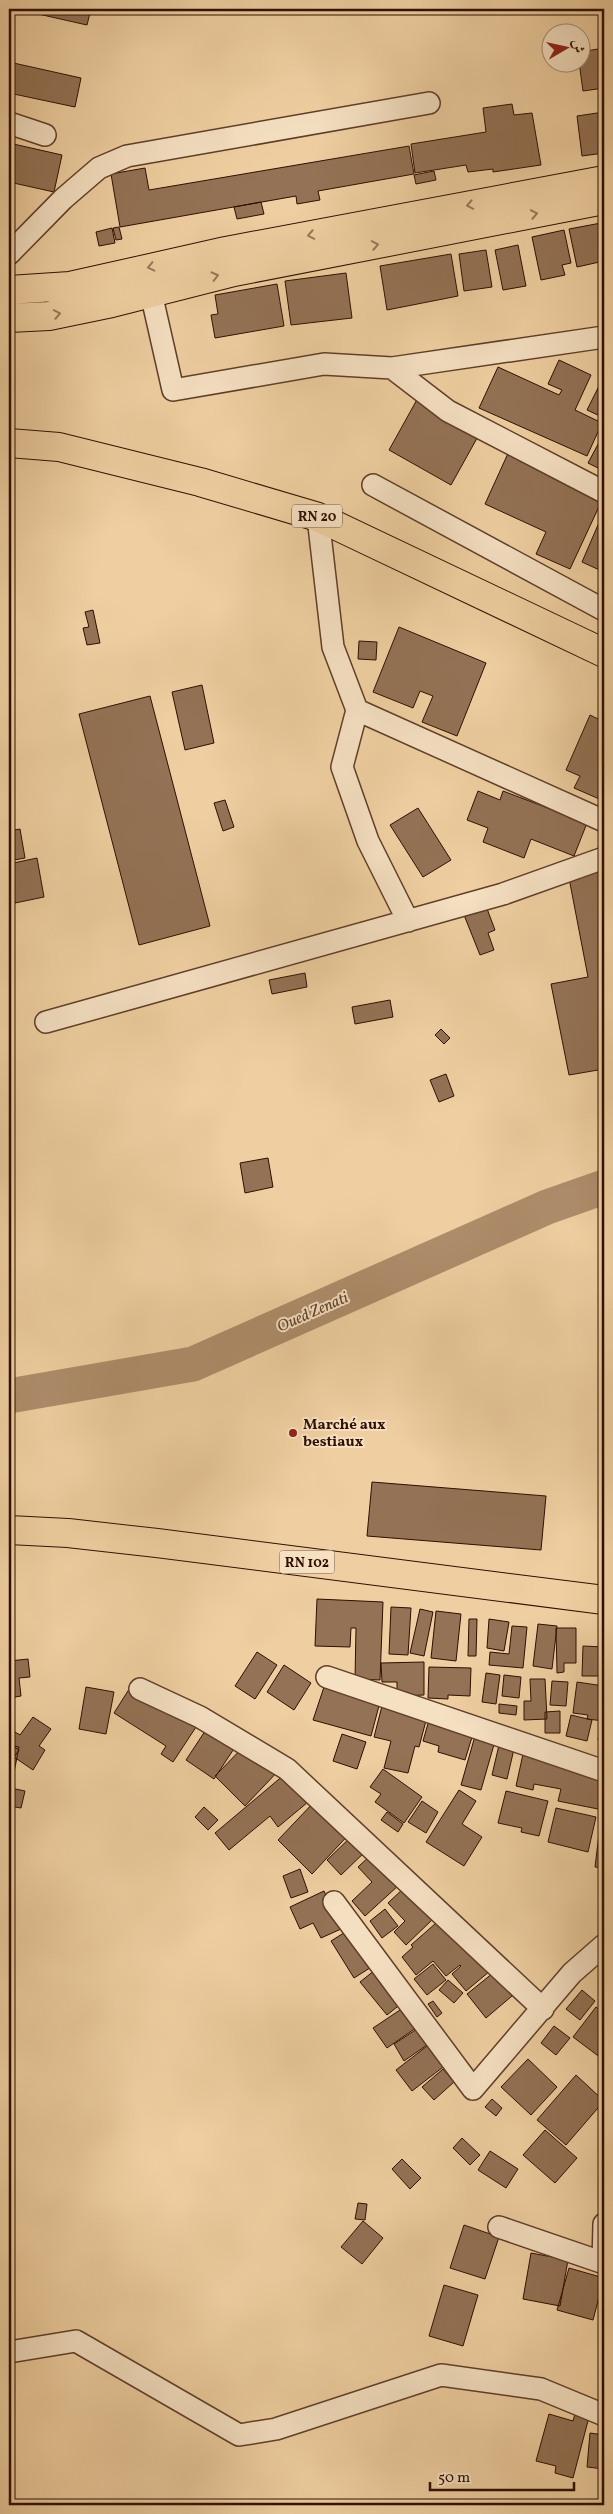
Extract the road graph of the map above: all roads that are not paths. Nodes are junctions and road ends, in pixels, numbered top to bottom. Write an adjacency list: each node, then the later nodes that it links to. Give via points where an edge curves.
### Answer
1 (429, 103): 6 (street, via 127,156 99,168)
2 (9, 123): 3 (street)
3 (46, 134)
4 (604, 180): 7 (main road, one-way to 7, via 226,251 70,286)
5 (604, 200): 8 (main road, one-way to 5, via 234,272)
6 (9, 254)
7 (9, 290)
8 (151, 293): 9 (main road, one-way to 8, via 49,316); 11 (street, via 173,390 324,364)
9 (9, 318)
10 (604, 337): 11 (street)
11 (392, 368): 14 (street, via 448,411)
12 (9, 442): 15 (main road, RN 20, via 59,447 200,482)
13 (373, 485): 16 (street)
14 (604, 492)
15 (318, 517): 17 (main road, RN 20); 18 (street, via 333,647)
16 (604, 610)
17 (604, 653)
18 (357, 710): 19 (street); 21 (street, via 342,767 368,841)
19 (604, 820)
20 (604, 858): 21 (street, via 503,894)
21 (408, 921): 22 (street)
22 (46, 1022)
23 (9, 1530): 24 (main road, RN 102, via 157,1543)
24 (604, 1600)
25 (327, 1677): 27 (street)
26 (140, 1689): 30 (street, via 200,1717 287,1769)
27 (604, 1771)
28 (334, 1902): 30 (street, via 473,2089)
29 (604, 1945): 30 (street, via 572,1973)
30 (543, 2009)
31 (604, 2224): 33 (street)
32 (499, 2227): 33 (street)
33 (604, 2262)
34 (9, 2352): 35 (street, via 76,2341 239,2435 276,2429 441,2375 541,2389)
35 (604, 2415)

